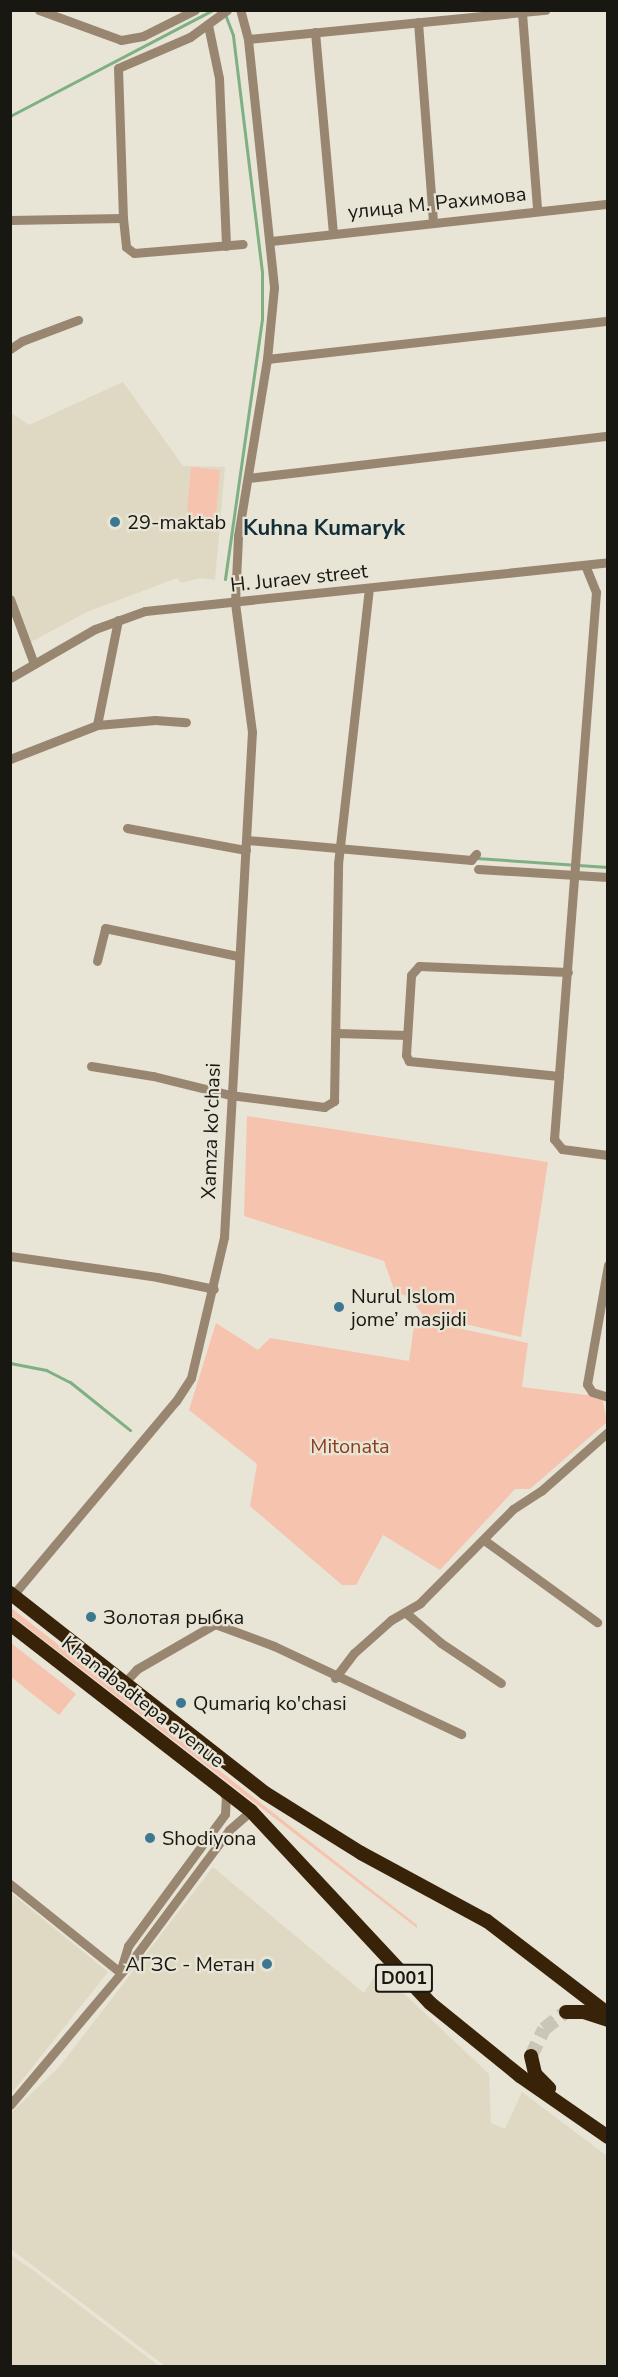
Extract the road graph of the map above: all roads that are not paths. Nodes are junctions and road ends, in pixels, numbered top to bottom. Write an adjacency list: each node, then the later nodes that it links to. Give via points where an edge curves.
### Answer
1 (39, 10): 5 (street)
2 (195, 10): 5 (street, via 143,36 121,40)
3 (240, 10): 11 (street, Xamza ko'chasi)
4 (546, 10): 6 (street)
5 (53, 13)
6 (522, 13): 8 (street); 13 (street)
7 (224, 14): 9 (street)
8 (418, 22): 10 (street); 16 (street)
9 (208, 25): 14 (street, via 118,68); 20 (street, via 219,78)
10 (315, 32): 11 (street); 17 (street)
11 (248, 39): 18 (street, Xamza ko'chasi, via 263,202)
12 (608, 204): 13 (street, улица М. Рахимова)
13 (537, 209): 16 (street, улица М. Рахимова)
14 (123, 218): 15 (street); 20 (street, via 126,248 134,253)
15 (10, 220)
16 (433, 221): 17 (street, улица М. Рахимова)
17 (333, 233): 18 (street, улица М. Рахимова)
18 (271, 241): 24 (street, Xamza ko'chasi, via 274,286)
19 (243, 244): 20 (street)
20 (226, 246)
21 (78, 320): 23 (street, via 22,340)
22 (608, 321): 24 (street)
23 (10, 349)
24 (267, 359): 26 (street, Xamza ko'chasi)
25 (608, 436): 26 (street)
26 (248, 478): 31 (street, Xamza ko'chasi, via 238,536)
27 (608, 562): 28 (street, H. Juraev street)
28 (585, 565): 29 (street, H. Juraev street); 43 (street, via 596,592)
29 (369, 589): 31 (street, H. Juraev street); 40 (street, via 360,687 352,721)
30 (10, 599): 33 (street)
31 (235, 603): 32 (street, H. Juraev street, via 145,611); 39 (street, Xamza ko'chasi, via 252,732)
32 (118, 620): 33 (street, H. Juraev street); 36 (street)
33 (34, 664): 34 (street, H. Juraev street)
34 (10, 678)
35 (186, 722): 36 (street, via 155,720)
36 (98, 725): 37 (street)
37 (10, 759)
38 (127, 828): 39 (street)
39 (247, 845): 40 (street); 45 (street, Xamza ko'chasi)
40 (342, 848): 41 (street, via 471,861); 48 (street, via 338,864)
41 (476, 854)
42 (478, 869): 43 (street)
43 (575, 876): 44 (street); 47 (street)
44 (608, 877)
45 (238, 956): 46 (street, via 105,928); 52 (street, Xamza ko'chasi)
46 (97, 961)
47 (568, 972): 49 (street, via 418,966 411,975); 51 (street)
48 (336, 1033): 49 (street); 52 (street, via 334,1101 329,1106)
49 (407, 1035): 51 (street, via 406,1055 414,1063)
50 (91, 1066): 52 (street)
51 (559, 1076): 53 (street, via 556,1146)
52 (230, 1095): 56 (street, Xamza ko'chasi, via 227,1201)
53 (608, 1155)
54 (10, 1256): 56 (street)
55 (608, 1265): 57 (street, via 587,1384 592,1392)
56 (214, 1289): 60 (street, Xamza ko'chasi, via 191,1378 176,1401)
57 (608, 1396)
58 (608, 1432): 59 (street, via 542,1491 513,1509)
59 (484, 1540): 61 (street); 62 (street)
60 (12, 1594): 65 (highway, Khanabadtepa avenue)
61 (406, 1613): 64 (street, via 391,1620 354,1653); 66 (street, via 441,1643)
62 (597, 1622)
63 (10, 1624): 68 (highway, Khanabadtepa avenue / D001)
64 (336, 1678): 65 (street, via 274,1646 215,1624 137,1670); 67 (street)
65 (124, 1683): 73 (highway, Khanabadtepa avenue, via 265,1793 361,1853 487,1921)
66 (501, 1683)
67 (461, 1734)
68 (220, 1786): 69 (highway, Khanabadtepa avenue / D001); 71 (street, via 226,1797 225,1815 128,1947)
69 (251, 1811): 71 (street, via 229,1830); 77 (highway, D001, via 430,2003 520,2076)
70 (10, 1884): 71 (street)
71 (120, 1972): 76 (street)
72 (566, 2012): 74 (highway, via 585,2012)
73 (608, 2014)
74 (608, 2020)
75 (531, 2056): 77 (highway, via 539,2078)
76 (10, 2105)
77 (581, 2117): 78 (highway, D001)
78 (608, 2137)

